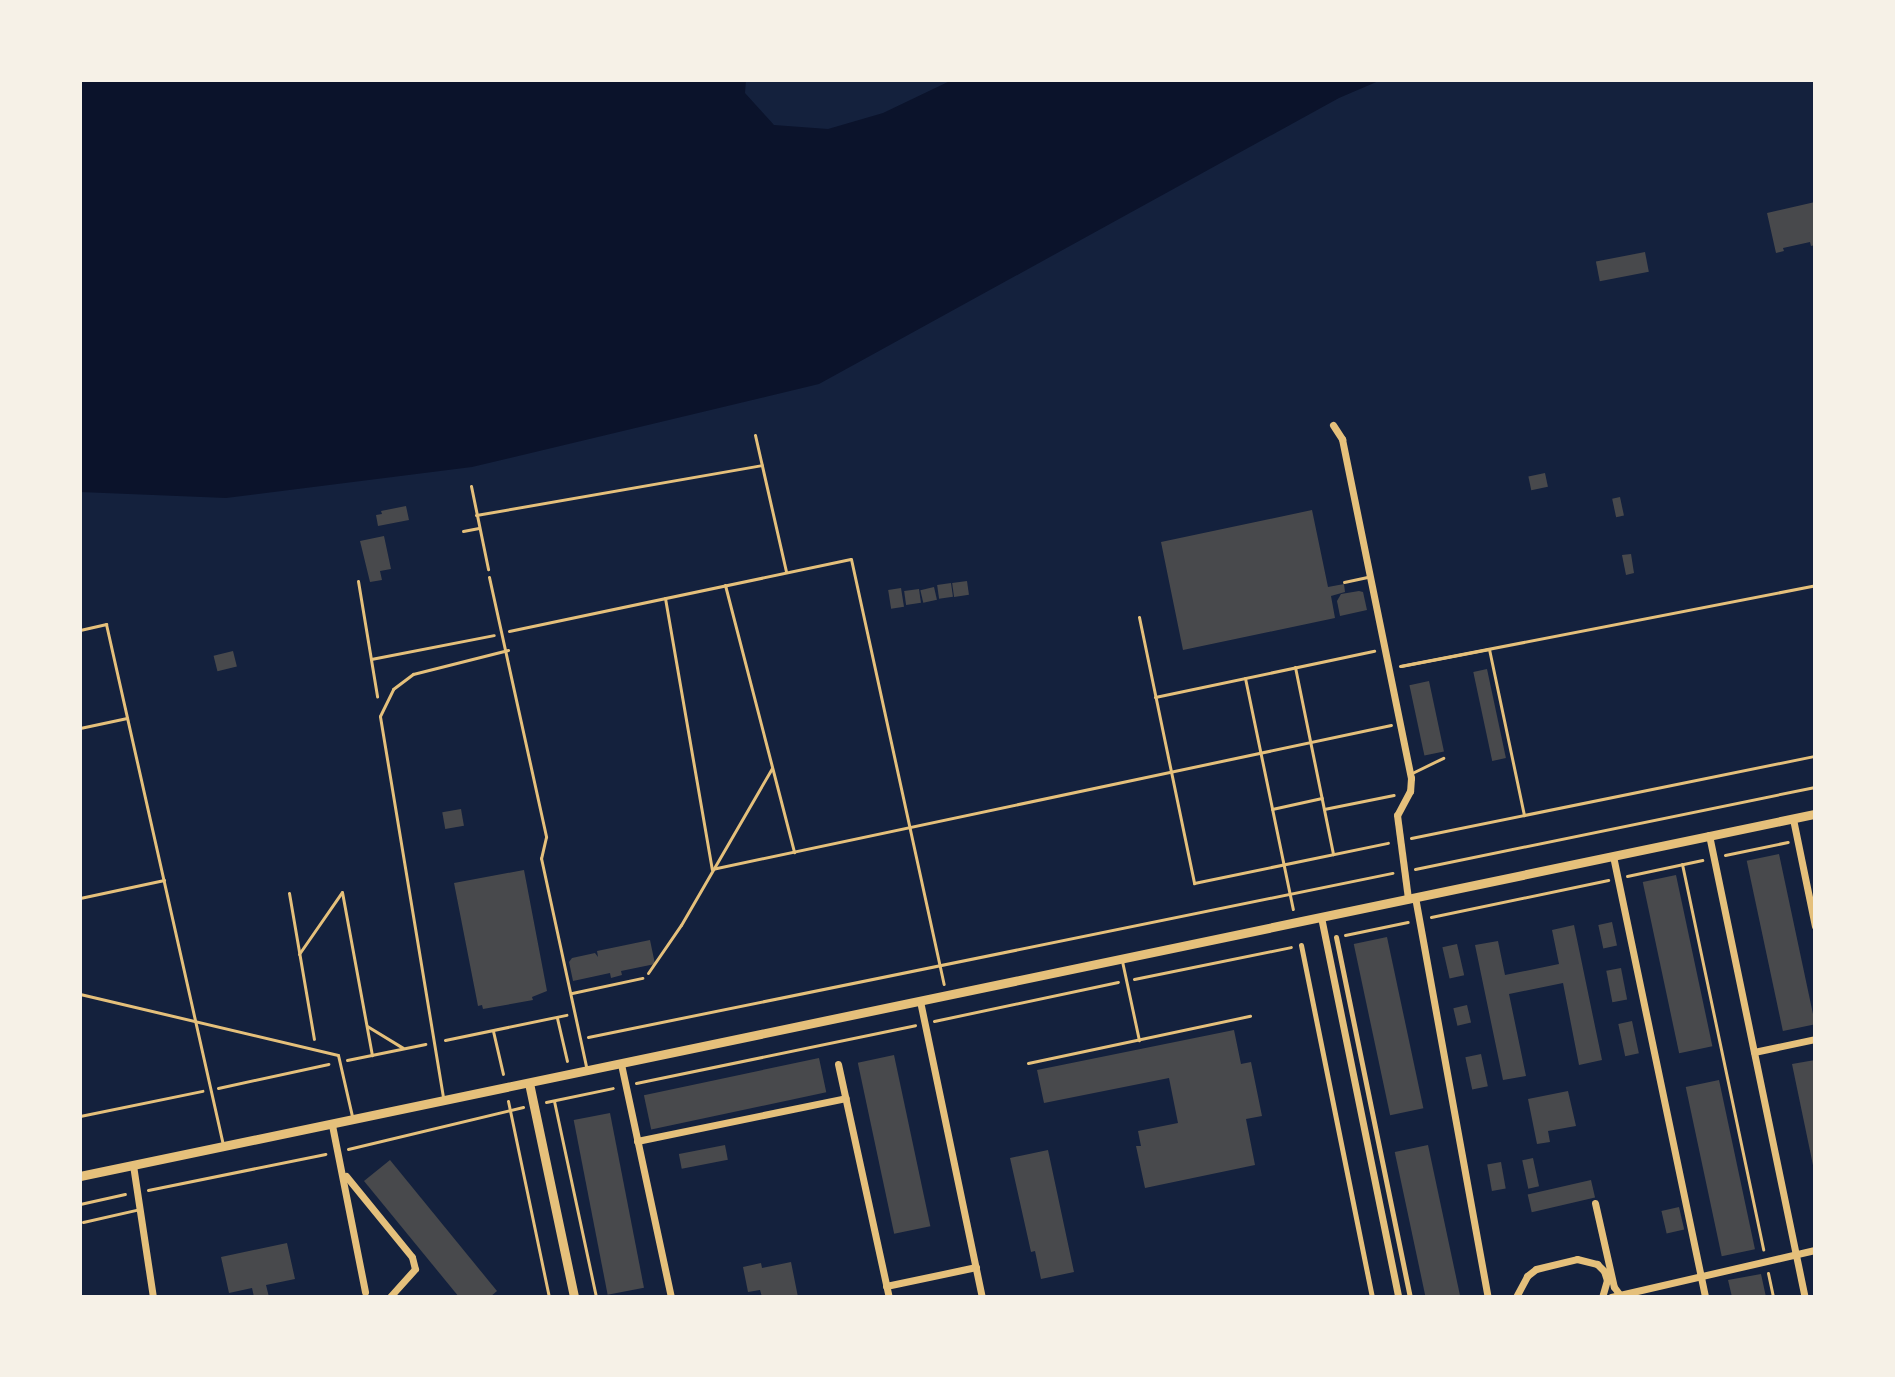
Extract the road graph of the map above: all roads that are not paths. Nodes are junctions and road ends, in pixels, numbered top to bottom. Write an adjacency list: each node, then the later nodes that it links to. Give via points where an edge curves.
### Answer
1 (1333, 425): 3 (street, via 1342,439)
2 (489, 577): 6 (lane)
3 (1371, 577): 4 (lane); 10 (street)
4 (1344, 582)
5 (80, 630): 7 (lane, via 106,624)
6 (508, 650): 25 (lane, via 546,837 541,858); 38 (lane, via 413,674 393,689 380,716)
7 (127, 718): 8 (lane); 15 (lane)
8 (80, 728)
9 (1443, 758): 10 (lane)
10 (1410, 774): 17 (street, via 1410,791 1397,815 1403,871)
11 (1815, 814): 12 (street)
12 (1793, 819): 13 (street); 19 (street)
13 (1709, 835): 14 (street); 31 (street)
14 (1613, 856): 17 (street); 52 (street)
15 (164, 880): 16 (lane); 28 (lane)
16 (80, 898)
17 (1412, 898): 18 (street); 65 (street)
18 (1321, 917): 22 (street); 63 (street)
19 (1815, 926)
20 (1336, 937): 64 (street)
21 (1301, 945): 62 (street)
22 (1122, 958): 26 (street); 30 (lane)
23 (642, 978): 25 (lane)
24 (80, 994): 28 (lane)
25 (570, 994): 35 (lane)
26 (920, 1001): 33 (street); 51 (street)
27 (1250, 1016): 30 (lane)
28 (196, 1023): 39 (lane, via 338,1055); 42 (lane)
29 (1815, 1039): 31 (street)
30 (1139, 1040): 32 (lane)
31 (1754, 1052): 50 (street)
32 (1028, 1063)
33 (621, 1064): 35 (street); 41 (street)
34 (838, 1064): 37 (street)
35 (587, 1071): 36 (street)
36 (529, 1083): 38 (street); 58 (street)
37 (846, 1098): 41 (street); 53 (street)
38 (443, 1101): 39 (street)
39 (353, 1119): 40 (street)
40 (332, 1125): 42 (street); 44 (street)
41 (637, 1141): 59 (street)
42 (224, 1146): 43 (street)
43 (133, 1165): 45 (street); 47 (street)
44 (343, 1173): 54 (street); 57 (street, via 412,1257 415,1269)
45 (80, 1176)
46 (1595, 1203): 55 (street)
47 (140, 1209): 48 (lane); 56 (street)
48 (83, 1222)
49 (1815, 1250): 50 (street)
50 (1796, 1254): 52 (street); 69 (street)
51 (976, 1267): 53 (street); 61 (street)
52 (1701, 1276): 55 (street); 68 (street)
53 (886, 1286): 60 (street)
54 (365, 1292)
55 (1615, 1296)
56 (153, 1297)
57 (390, 1297)
58 (574, 1297)
59 (671, 1297)
60 (889, 1297)
61 (982, 1297)
62 (1372, 1297)
63 (1398, 1297)
64 (1410, 1297)
65 (1488, 1297)
66 (1516, 1297): 67 (street, via 1536,1269 1577,1259 1604,1271)
67 (1602, 1297)
68 (1705, 1297)
69 (1805, 1297)

